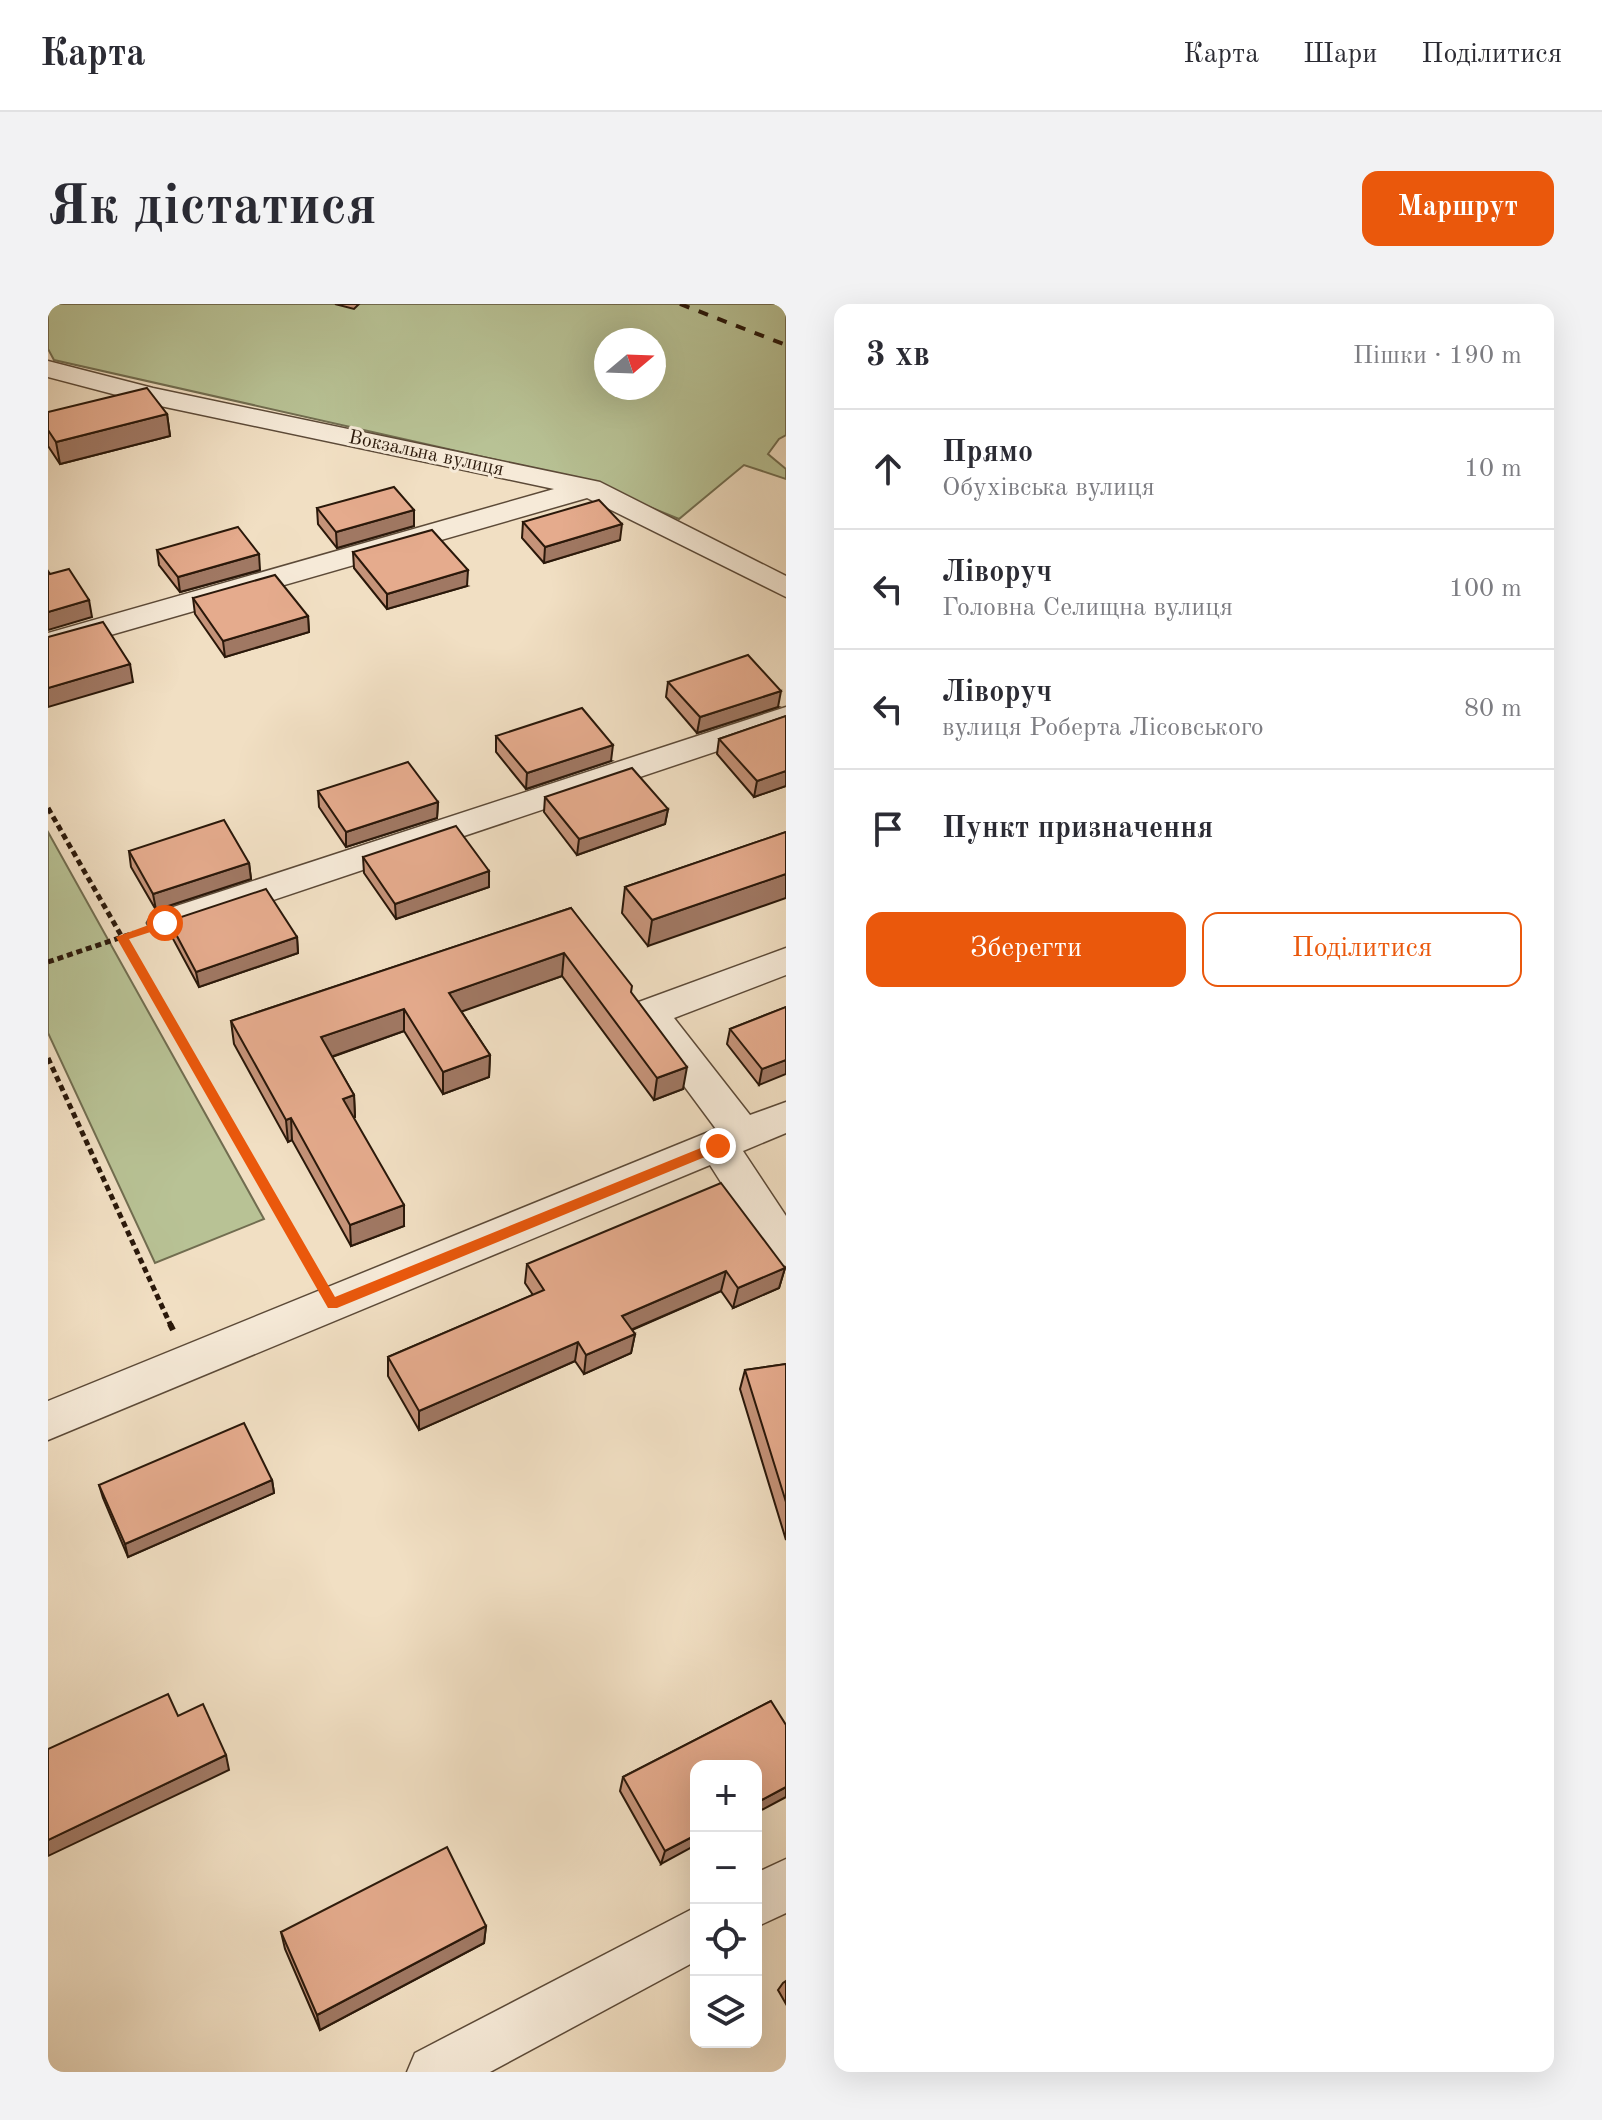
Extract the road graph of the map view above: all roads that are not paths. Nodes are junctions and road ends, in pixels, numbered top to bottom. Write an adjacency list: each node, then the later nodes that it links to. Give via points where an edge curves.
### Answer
1 (48, 369): 2 (street, Вокзальна вулиця)
2 (151, 396): 3 (street); 4 (street, Вокзальна вулиця)
3 (107, 408)
4 (590, 488): 5 (street, Вокзальна вулиця); 6 (street)
5 (786, 588)
6 (48, 643)
7 (786, 717): 8 (street)
8 (165, 923)
9 (786, 961): 11 (street, via 649,1013)
10 (786, 1117): 11 (street)
11 (730, 1141): 12 (street); 13 (street)
12 (786, 1249)
13 (48, 1421)
14 (786, 1885): 15 (street)
15 (762, 1898)
16 (690, 1936): 17 (street)
17 (434, 2072)

